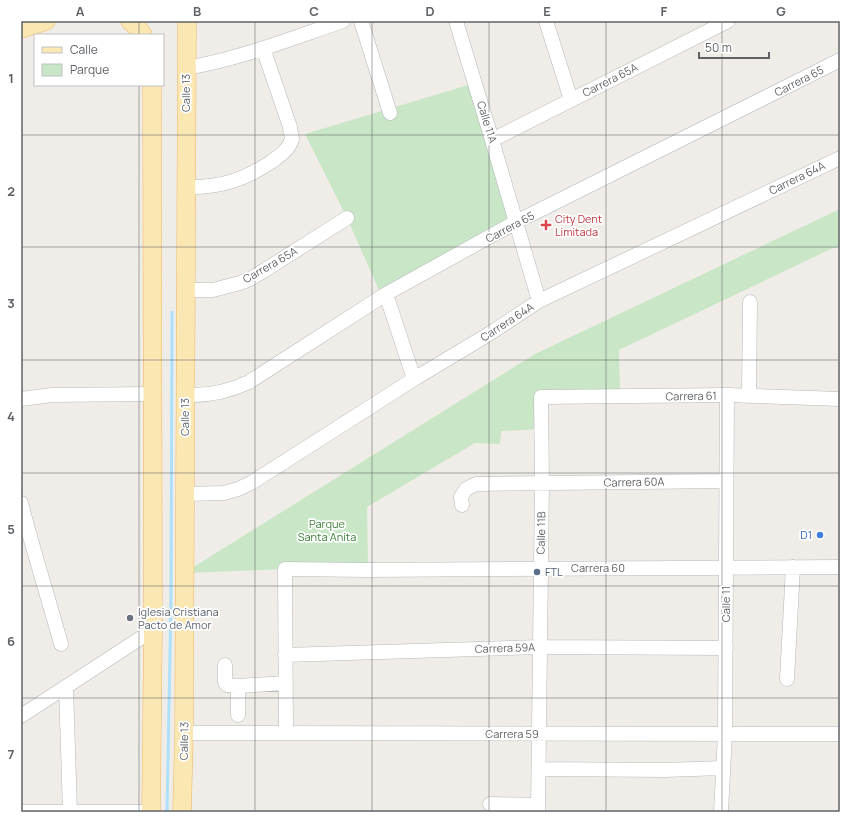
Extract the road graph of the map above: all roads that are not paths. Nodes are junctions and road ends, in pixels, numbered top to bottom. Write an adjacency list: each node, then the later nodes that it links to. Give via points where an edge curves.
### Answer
1 (46, 21): 10 (main road)
2 (130, 21): 11 (main road)
3 (151, 21): 12 (main road)
4 (186, 21): 15 (main road, Calle 13)
5 (343, 21): 13 (street)
6 (361, 21): 18 (street)
7 (456, 21): 19 (street, Calle 11A)
8 (546, 21): 17 (street)
9 (728, 21): 17 (street, Carrera 65A)
10 (21, 29)
11 (142, 34)
12 (152, 34)
13 (262, 48): 15 (street); 21 (street, via 290,127 292,139 288,148 241,179 209,187)
14 (840, 60): 23 (street, Carrera 65)
15 (186, 68): 21 (main road, Calle 13)
16 (152, 86): 29 (main road)
17 (571, 100): 19 (street, Carrera 65A)
18 (390, 113)
19 (492, 140): 23 (street, Calle 11A)
20 (840, 158): 26 (street, Carrera 64A)
21 (186, 187): 24 (main road, Calle 13)
22 (347, 218): 24 (street, Carrera 65A, via 250,279 213,290)
23 (516, 222): 25 (street, Carrera 65); 26 (street, Calle 11A)
24 (185, 290): 30 (main road, Calle 13)
25 (386, 294): 28 (street); 30 (street, Carrera 65, via 249,382 213,394)
26 (539, 301): 28 (street, Carrera 64A)
27 (750, 302): 32 (street)
28 (414, 379): 38 (street, Carrera 64A, via 251,483 224,493)
29 (152, 394): 34 (street, via 52,395); 45 (main road)
30 (185, 395): 38 (main road, Calle 13)
31 (727, 395): 32 (street, Carrera 61); 33 (street, Carrera 61); 36 (street, Calle 11)
32 (749, 396): 35 (street, Carrera 61)
33 (541, 397): 37 (street, Calle 11B)
34 (21, 399)
35 (840, 399)
36 (726, 481): 37 (street, Carrera 60A); 43 (street, Calle 11)
37 (542, 483): 40 (street, Carrera 60A, via 476,484 466,489 461,497); 44 (street, Calle 11B)
38 (185, 494): 57 (main road, Calle 13)
39 (21, 503): 46 (street)
40 (462, 505)
41 (793, 567): 42 (street, Carrera 60); 43 (street, Carrera 60); 51 (street)
42 (840, 567)
43 (726, 568): 44 (street, Carrera 60); 48 (street, Calle 11)
44 (541, 569): 47 (street, Calle 11B); 49 (street, Carrera 60, via 285,569)
45 (153, 630): 54 (street); 68 (main road)
46 (61, 644)
47 (540, 647): 48 (street, Carrera 59A); 49 (street, Carrera 59A); 59 (street, Calle 11B)
48 (726, 648): 60 (street, Calle 11)
49 (285, 655): 52 (street)
50 (225, 665): 53 (street, via 224,682)
51 (787, 679)
52 (286, 683): 53 (street); 58 (street)
53 (238, 686): 55 (street)
54 (66, 687): 56 (street); 67 (street)
55 (238, 714)
56 (21, 716)
57 (184, 733): 58 (street, Carrera 59); 69 (main road, Calle 13)
58 (286, 733): 59 (street, Carrera 59)
59 (539, 734): 60 (street, Carrera 59); 63 (street, Calle 11B)
60 (725, 734): 61 (street, Carrera 59); 62 (street, Calle 11)
61 (840, 734)
62 (723, 768): 63 (street); 70 (street, Calle 11)
63 (539, 769): 65 (street, Calle 11B)
64 (490, 804): 65 (street)
65 (538, 809)
66 (21, 812): 67 (street)
67 (70, 812): 68 (street)
68 (151, 812)
69 (182, 812)
70 (721, 812)

